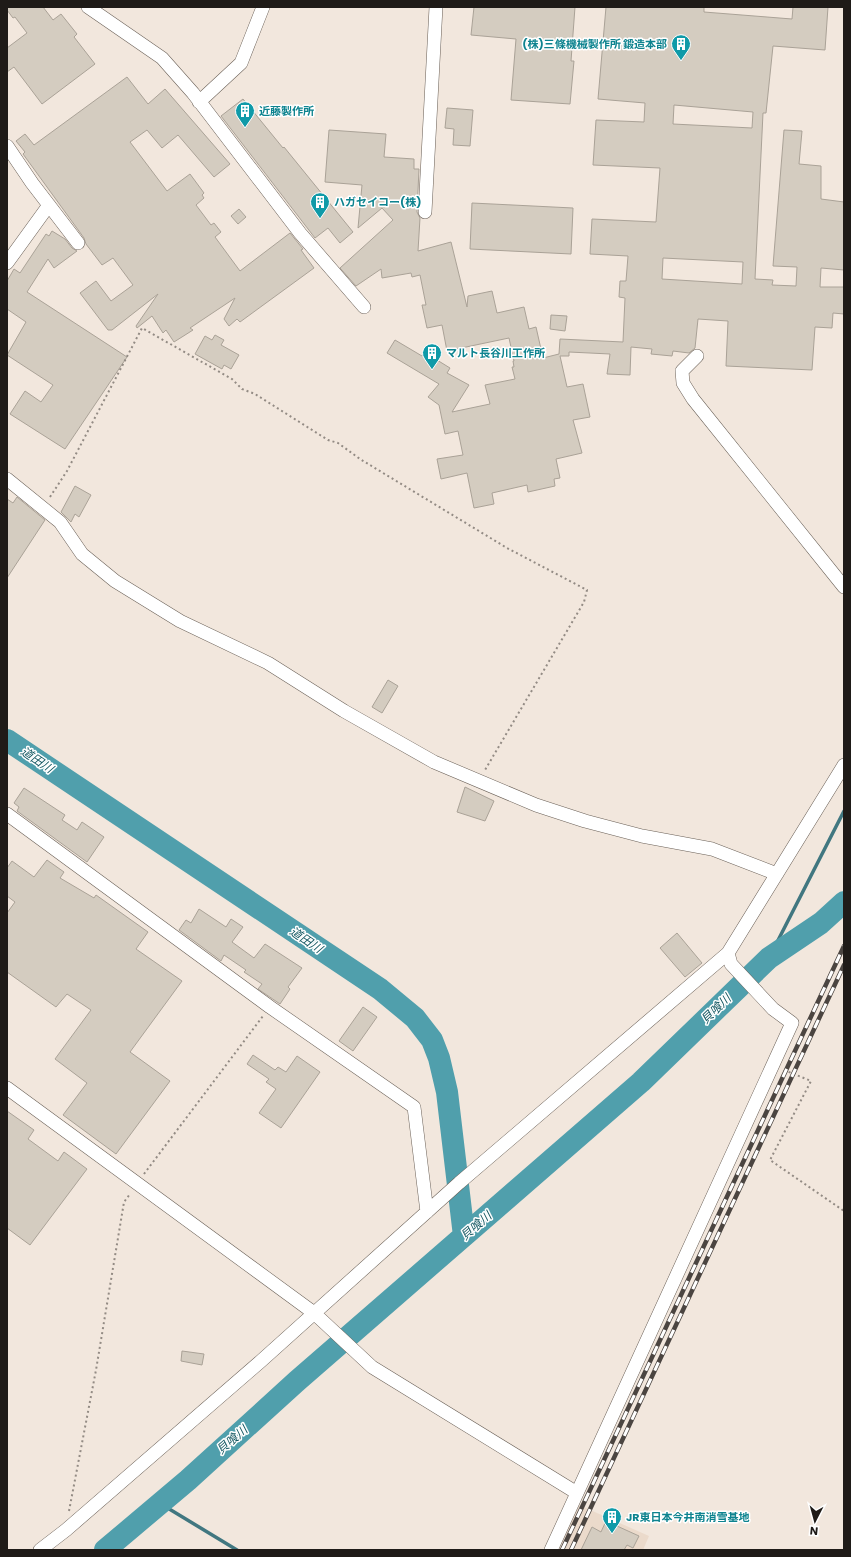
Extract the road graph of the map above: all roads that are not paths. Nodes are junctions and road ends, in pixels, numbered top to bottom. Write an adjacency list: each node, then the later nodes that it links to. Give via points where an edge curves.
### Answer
1 (88, 7): 4 (street, via 162,58)
2 (263, 7): 4 (street, via 241,64)
3 (436, 7): 7 (street)
4 (199, 102): 10 (street, via 300,233)
5 (7, 146): 6 (street)
6 (49, 204): 8 (street); 9 (street)
7 (425, 212)
8 (78, 242)
9 (7, 263)
10 (364, 307)
11 (697, 356): 13 (street, via 682,371 683,383 693,399)
12 (7, 479): 16 (street, via 60,522 82,554 115,581 180,621 268,663 344,711 434,762 536,805 642,836 712,849)
13 (844, 587)
14 (844, 765): 16 (street)
15 (8, 816): 19 (street, via 270,1007 414,1107)
16 (777, 874): 17 (street)
17 (729, 958): 19 (street); 21 (street, via 773,1009 792,1023)
18 (7, 1088): 20 (street)
19 (430, 1210): 20 (street)
20 (316, 1315): 21 (street, via 372,1368); 22 (street)
21 (577, 1493): 23 (street)
22 (40, 1550)
23 (551, 1550)

